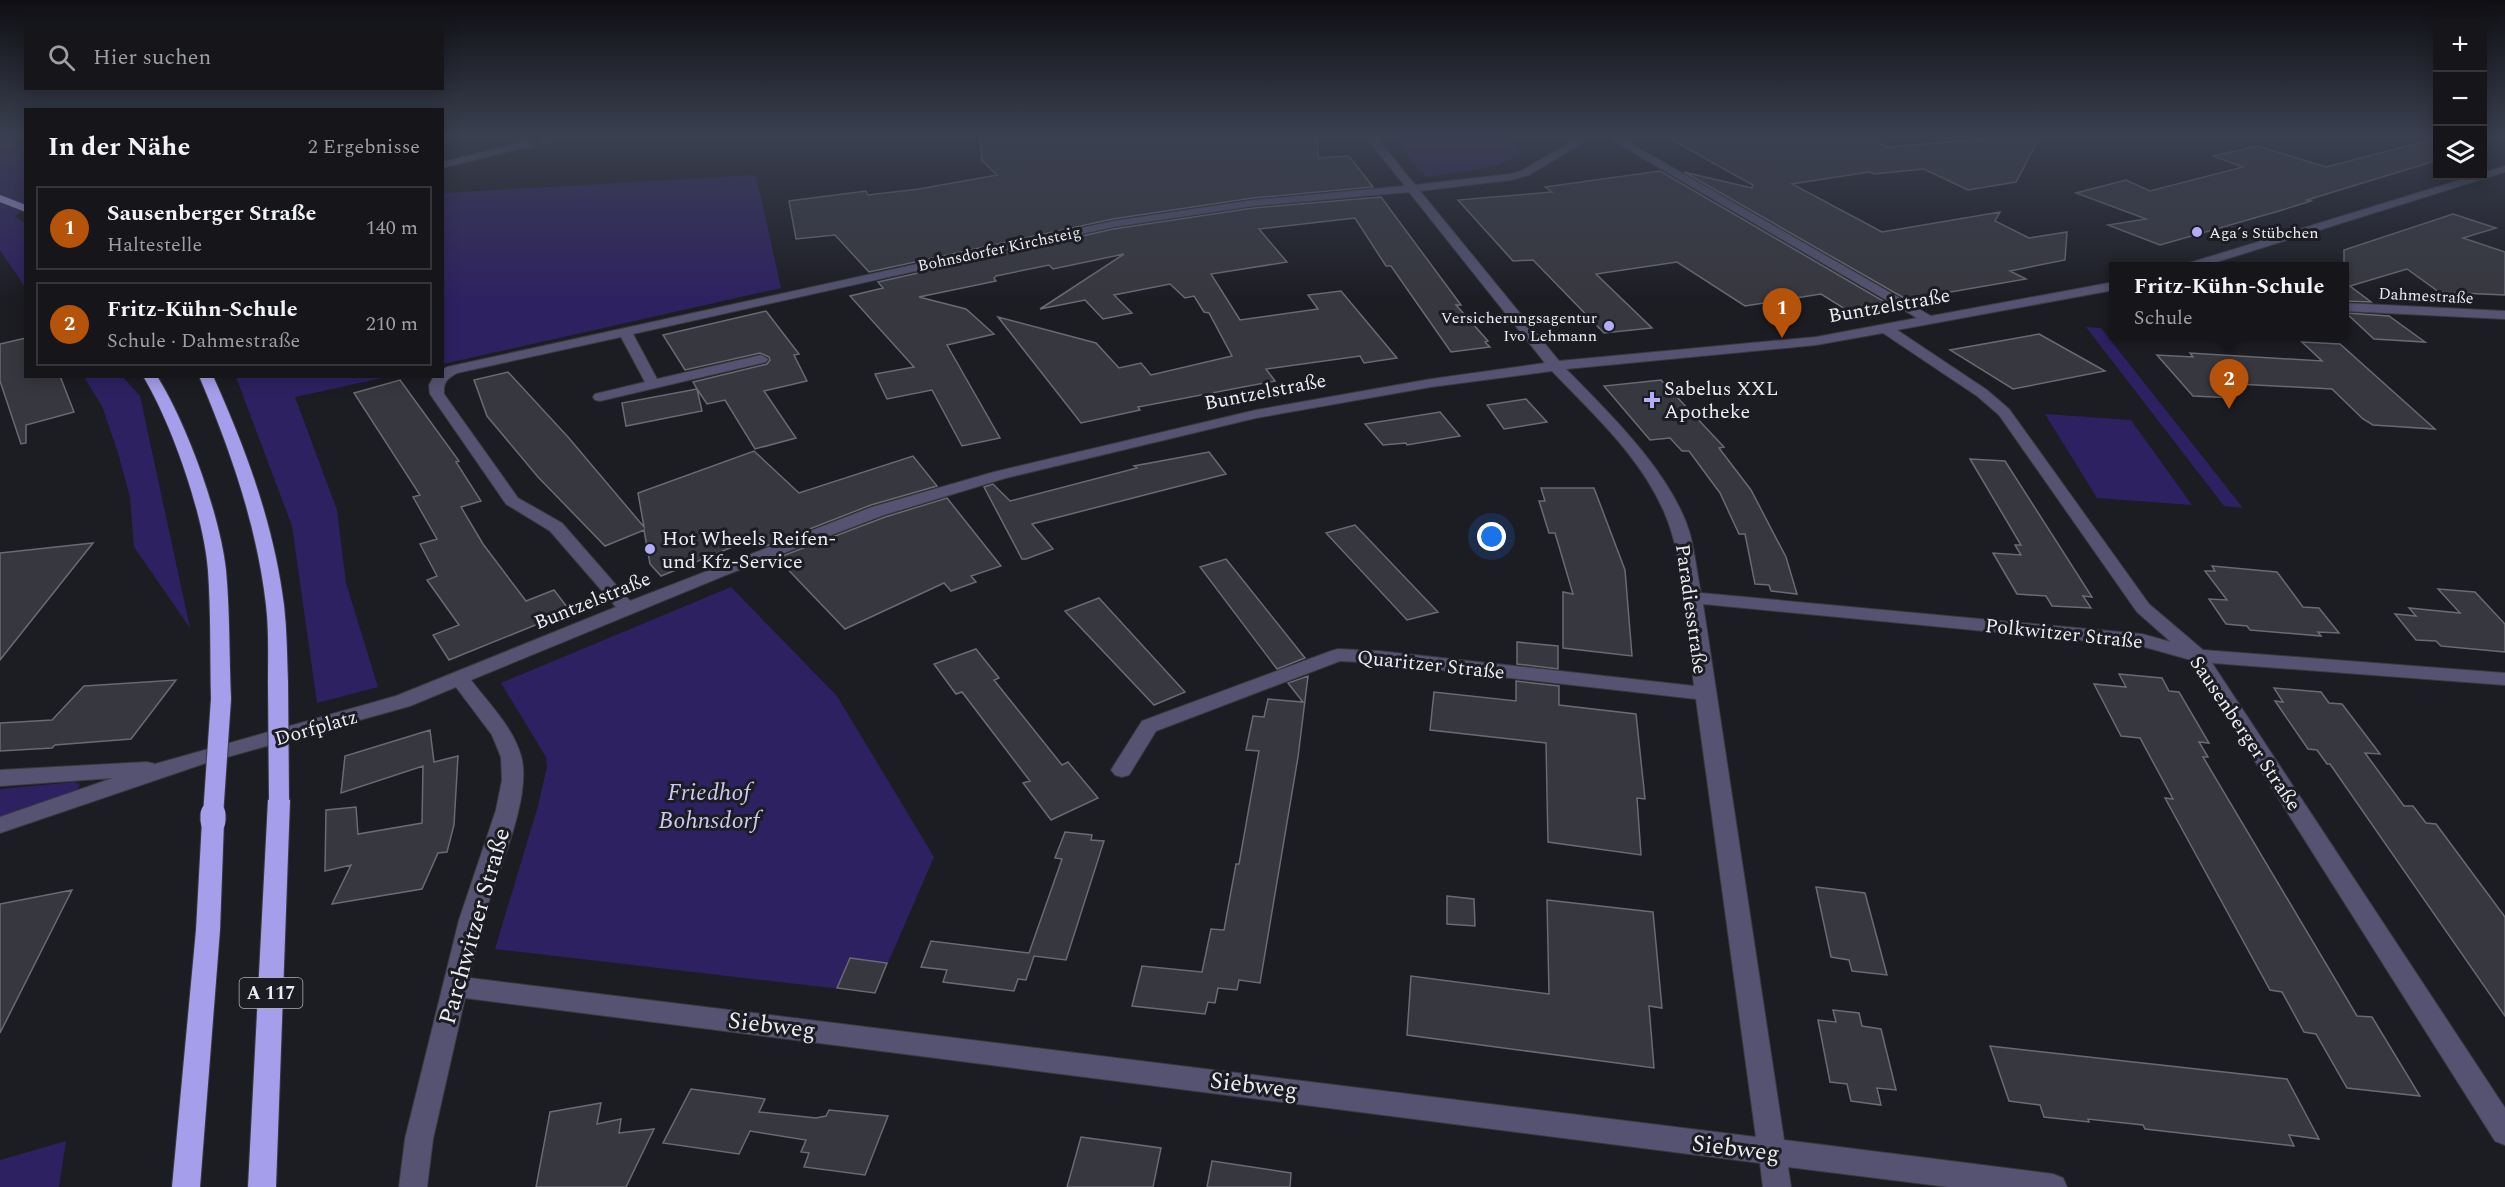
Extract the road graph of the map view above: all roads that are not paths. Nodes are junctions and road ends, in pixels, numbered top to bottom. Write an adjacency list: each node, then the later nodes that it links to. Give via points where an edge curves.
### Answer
1 (1387, 190): 13 (street, Bohnsdorfer Kirchsteig, via 1253,203 1113,224)
2 (1415, 190): 15 (street, Paradiesstraße)
3 (1704, 190): 11 (street)
4 (2437, 190): 7 (street)
5 (0, 198): 6 (highway)
6 (24, 208)
7 (2209, 262)
8 (2109, 287): 11 (street, Buntzelstraße)
9 (2349, 307): 10 (street, Dahmestraße)
10 (2505, 315)
11 (1931, 321): 12 (street, Buntzelstraße)
12 (1886, 329): 15 (street, Buntzelstraße, via 1772,346); 24 (street, Sausenberger Straße, via 2004,412 2143,608)
13 (625, 332): 16 (street, Bohnsdorfer Kirchsteig); 20 (street)
14 (761, 359): 20 (street)
15 (1555, 366): 22 (street, Paradiesstraße, via 1618,431 1664,494 1682,534); 23 (street, Buntzelstraße, via 1256,414 1000,475 857,518)
16 (444, 375)
17 (151, 378): 35 (highway, bridge, via 188,460 210,526 217,570 221,699 208,930)
18 (207, 378): 36 (highway, A 117, bridge, via 259,524 275,604 279,800)
19 (441, 378): 23 (street, Bohnsdorfer Kirchsteig, via 437,394 512,501 556,527)
20 (653, 384): 21 (street)
21 (600, 397)
22 (1693, 598): 24 (street, Polkwitzer Straße, via 2142,639); 27 (street, Paradiesstraße)
23 (628, 610): 25 (street, Buntzelstraße)
24 (2198, 656): 26 (street, Polkwitzer Straße); 33 (street, Sausenberger Straße)
25 (460, 679): 28 (street, Dorfplatz, via 337,722); 32 (street, Parchwitzer Straße, via 501,733 511,757 513,780)
26 (2505, 679)
27 (1704, 694): 29 (street, Quaritzer Straße, via 1338,655 1149,726); 34 (street, Paradiesstraße)
28 (170, 767): 30 (street, Dorfplatz); 31 (street, Dorfplatz)
29 (1122, 770)
30 (0, 778)
31 (0, 825)
32 (455, 986): 34 (street, Siebweg); 37 (street, Parchwitzer Straße, via 419,1139)
33 (2505, 1132)
34 (1772, 1153): 38 (street, Paradiesstraße); 39 (street, Siebweg)
35 (186, 1187)
36 (262, 1187)
37 (413, 1187)
38 (1777, 1187)
39 (2053, 1187)

